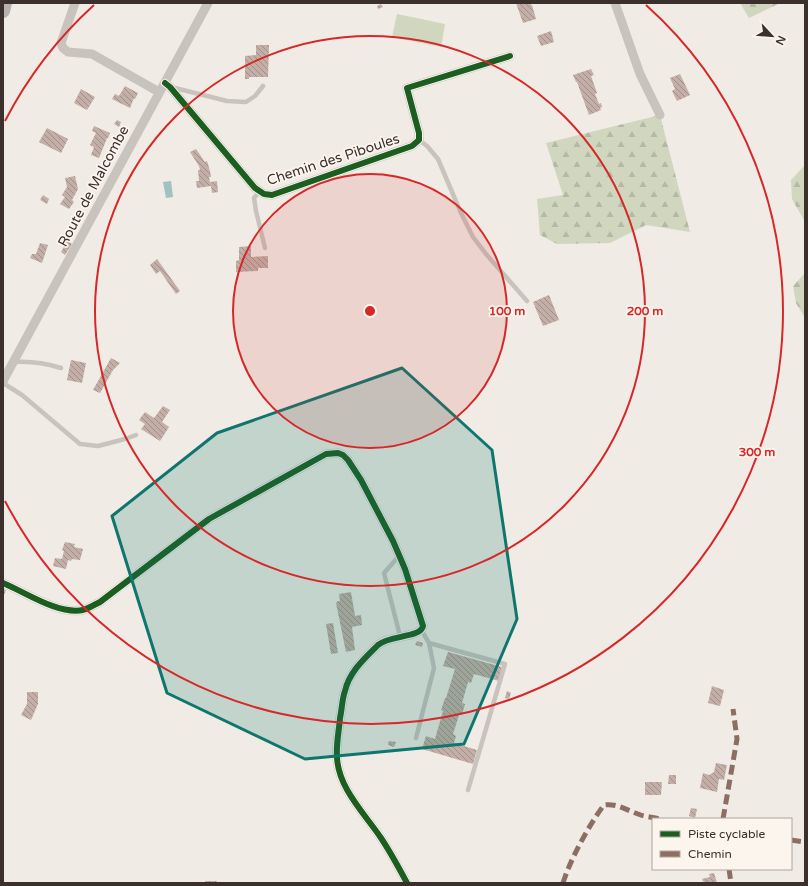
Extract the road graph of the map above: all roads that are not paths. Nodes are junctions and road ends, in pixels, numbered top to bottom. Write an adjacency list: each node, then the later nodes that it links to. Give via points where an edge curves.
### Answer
1 (6, 3): 5 (main road)
2 (75, 3): 9 (street, via 62,43 63,48 68,52 92,54)
3 (208, 3): 7 (street, Route de Malcombe)
4 (615, 3): 10 (street, via 640,74)
5 (3, 11)
6 (510, 56): 11 (street, Chemin des Piboules, via 407,88)
7 (167, 85): 8 (lane, via 228,101 246,102); 9 (street, Route de Malcombe); 12 (street, Chemin des Piboules)
8 (263, 86)
9 (159, 92): 15 (street, Route de Malcombe)
10 (660, 115)
11 (419, 140): 12 (street, Chemin des Piboules, via 412,146 272,195); 14 (lane, via 438,160 473,237)
12 (260, 191): 13 (lane, via 254,198)
13 (265, 248)
14 (527, 301)
15 (14, 362): 16 (lane, via 48,364); 17 (street, Route de Malcombe)
16 (61, 368)
17 (3, 382): 18 (lane, via 80,444 98,446)
18 (136, 435)
19 (399, 556): 20 (street, via 361,480 348,460 343,455 332,453 209,519 100,602 84,610 69,611 52,606); 21 (street, via 424,626); 22 (lane, via 384,573)
20 (3, 583)
21 (422, 631): 22 (street); 23 (lane)
22 (400, 636): 26 (street, via 382,641 349,677 336,758 343,781 382,839)
23 (429, 643): 24 (lane, via 434,668); 25 (lane, via 505,664)
24 (416, 738)
25 (468, 790)
26 (407, 883)

